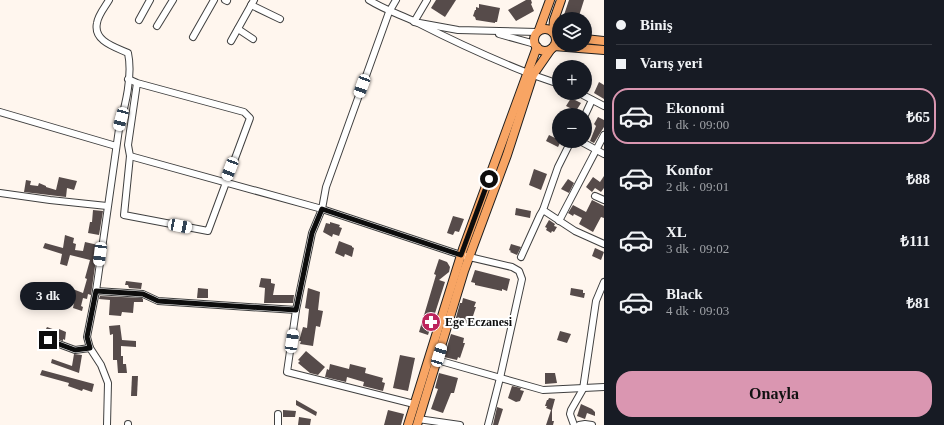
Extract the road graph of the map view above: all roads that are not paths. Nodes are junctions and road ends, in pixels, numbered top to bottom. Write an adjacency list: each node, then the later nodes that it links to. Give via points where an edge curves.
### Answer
1 (109, 0): 32 (street, via 97,22 96,32 104,42 128,52)
2 (150, 0): 14 (street)
3 (173, 0): 16 (street)
4 (214, 0): 21 (street)
5 (369, 0): 11 (street)
6 (396, 0): 11 (street)
7 (427, 0): 15 (street)
8 (550, 0): 18 (main road)
9 (560, 0): 12 (main road)
10 (252, 2): 13 (street); 17 (street)
11 (389, 12): 15 (street); 51 (street, via 326,187)
12 (556, 12)
13 (280, 19)
14 (139, 20)
15 (414, 22): 19 (street, via 458,30); 31 (street, via 499,62)
16 (158, 26)
17 (238, 29): 22 (street); 24 (street)
18 (538, 31): 19 (street); 20 (main road, via 545,28); 26 (main road, via 534,38)
19 (492, 32): 26 (street)
20 (552, 32)
21 (193, 37)
22 (253, 40)
23 (592, 40): 25 (main road)
24 (231, 41)
25 (604, 41)
26 (536, 46): 27 (main road, via 544,51); 31 (main road)
27 (552, 48)
28 (552, 49): 31 (main road)
29 (592, 50): 30 (main road)
30 (604, 50)
31 (531, 74): 33 (street); 55 (main road, via 504,162)
32 (128, 79): 34 (street); 40 (street)
33 (552, 82)
34 (137, 83): 45 (street, via 128,145); 46 (street, via 244,112 250,118)
35 (592, 100): 36 (street); 37 (street)
36 (604, 106)
37 (588, 108)
38 (0, 112): 40 (street)
39 (604, 135): 43 (street)
40 (116, 146): 50 (street)
41 (568, 148): 52 (street, via 558,167)
42 (592, 148): 43 (street)
43 (596, 150): 44 (street); 53 (street)
44 (604, 154)
45 (130, 156): 46 (street); 46 (street, via 124,216 208,231)
46 (225, 182): 51 (street)
47 (0, 193): 50 (street)
48 (596, 196): 49 (street)
49 (604, 200)
50 (107, 206): 58 (street)
51 (322, 209): 55 (street); 60 (street, via 312,233)
52 (544, 210): 53 (street); 56 (street)
53 (559, 221): 54 (street)
54 (604, 244)
55 (465, 256): 63 (main road); 64 (street, via 512,267 519,271 522,279); 67 (main road)
56 (522, 257)
57 (604, 282): 59 (street)
58 (96, 291): 60 (street, via 143,294 158,301); 62 (street, via 87,337)
59 (602, 294): 66 (street, via 596,301)
60 (296, 310): 67 (street, via 287,372)
61 (48, 340): 62 (street, via 75,350)
62 (90, 348): 70 (street, via 101,365 108,383)
63 (437, 360): 64 (street); 69 (main road)
64 (500, 378): 66 (street, via 543,390); 74 (street)
65 (604, 388): 66 (street)
66 (583, 389): 75 (street, via 571,410)
67 (414, 404): 72 (main road)
68 (278, 414): 71 (street)
69 (417, 422): 73 (street)
70 (107, 425)
71 (278, 425)
72 (408, 425)
73 (460, 425)
74 (488, 425)
75 (574, 425)
76 (579, 425): 77 (street)
77 (592, 425)

